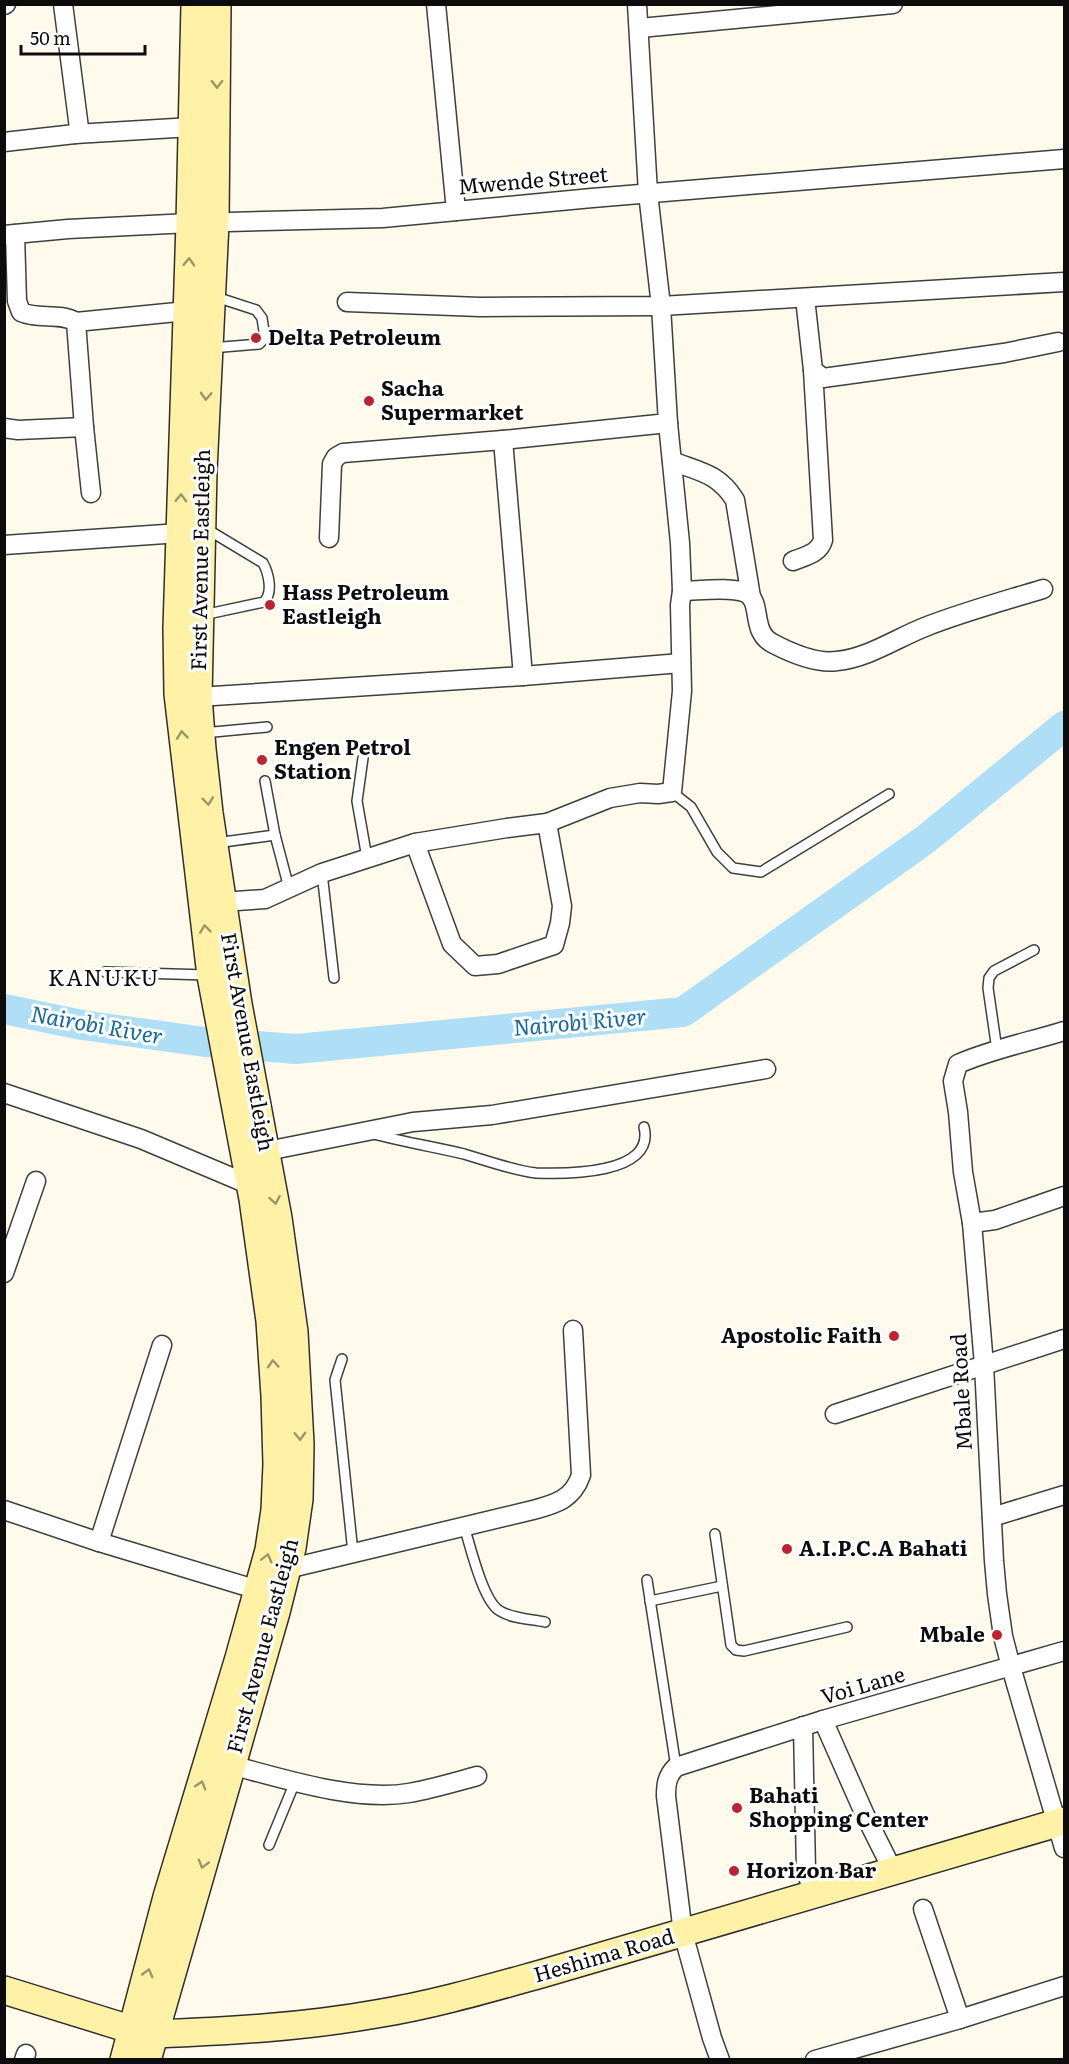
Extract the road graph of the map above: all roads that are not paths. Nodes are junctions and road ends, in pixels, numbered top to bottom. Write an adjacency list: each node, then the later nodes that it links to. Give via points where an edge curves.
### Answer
1 (63, 4): 9 (street, via 79,124)
2 (195, 4): 8 (main road, First Avenue Eastleigh)
3 (217, 4): 14 (main road, First Avenue Eastleigh, one-way to 14)
4 (436, 4): 13 (street)
5 (638, 4): 7 (street)
6 (893, 4): 7 (street)
7 (640, 28): 12 (street)
8 (192, 127): 9 (street); 14 (main road, First Avenue Eastleigh)
9 (75, 134): 10 (street)
10 (4, 142)
11 (1065, 159): 12 (street, Mwende Street)
12 (648, 193): 13 (street, Mwende Street); 20 (street)
13 (456, 211): 14 (street, Mwende Street, via 383,218)
14 (203, 223): 15 (street, Mwende Street); 17 (main road, First Avenue Eastleigh); 21 (main road, First Avenue Eastleigh, one-way to 14)
15 (10, 235): 22 (street, via 21,312)
16 (1065, 282): 18 (street)
17 (211, 296): 24 (main road, First Avenue Eastleigh); 24 (lane, via 256,310 262,318 265,338 260,344)
18 (805, 298): 20 (street); 25 (street)
19 (347, 302): 20 (street, via 480,307)
20 (661, 306): 26 (street)
21 (187, 311): 22 (street); 32 (main road, First Avenue Eastleigh, one-way to 21)
22 (76, 322): 27 (street)
23 (1058, 342): 25 (street, via 823,378)
24 (208, 348): 32 (main road, First Avenue Eastleigh, one-way to 32, via 203,471)
25 (813, 370): 35 (street, via 823,540 814,553)
26 (668, 423): 29 (street); 30 (street)
27 (84, 427): 28 (street); 31 (street)
28 (4, 428)
29 (503, 440): 33 (street, via 343,453 332,464); 41 (street)
30 (672, 461): 37 (street); 38 (street, via 719,480 735,500)
31 (91, 493)
32 (191, 530): 34 (street); 39 (main road, First Avenue Eastleigh); 39 (lane, via 263,563 269,590 264,602); 59 (main road, First Avenue Eastleigh, one-way to 32, via 178,694 177,628)
33 (329, 538)
34 (4, 545)
35 (793, 561)
36 (1042, 589): 38 (street, via 926,626 854,658 835,662 770,642 761,634)
37 (682, 591): 38 (street, via 738,591); 40 (street)
38 (751, 597)
39 (200, 616): 42 (main road, First Avenue Eastleigh)
40 (681, 663): 41 (street); 47 (street)
41 (523, 676): 42 (street)
42 (198, 697): 44 (main road, First Avenue Eastleigh)
43 (267, 727): 44 (lane)
44 (201, 733): 51 (main road, First Avenue Eastleigh, one-way to 51)
45 (363, 758): 53 (lane, via 357,801)
46 (265, 781): 50 (lane)
47 (672, 792): 48 (lane, via 690,807 717,852 733,868 761,872); 49 (street, via 610,798)
48 (889, 794)
49 (547, 823): 52 (street); 52 (street, via 562,906 554,945 498,964 475,966 452,944)
50 (275, 835): 51 (lane); 55 (lane)
51 (214, 843): 56 (main road, First Avenue Eastleigh)
52 (416, 843): 53 (street)
53 (367, 858): 54 (street)
54 (322, 873): 55 (street); 60 (lane)
55 (289, 888): 56 (street, via 265,899)
56 (222, 902): 61 (main road, First Avenue Eastleigh)
57 (1034, 950): 63 (lane, via 994,971 989,978)
58 (105, 972): 59 (lane)
59 (211, 976): 61 (main road, First Avenue Eastleigh)
60 (333, 978)
61 (228, 1006): 64 (main road, First Avenue Eastleigh)
62 (1065, 1031): 63 (street, Mbale Road)
63 (997, 1050): 73 (street, Mbale Road, via 958,1064 953,1081)
64 (237, 1062): 69 (main road, First Avenue Eastleigh); 71 (main road, First Avenue Eastleigh)
65 (766, 1069): 68 (street)
66 (4, 1093): 71 (street, via 141,1139)
67 (644, 1127): 68 (lane, via 646,1135 640,1151 627,1162 591,1172 534,1173)
68 (366, 1132): 69 (street)
69 (267, 1152): 88 (main road, First Avenue Eastleigh, one-way to 88, via 286,1270 298,1384 299,1499)
70 (36, 1181): 74 (street)
71 (250, 1185): 91 (main road, First Avenue Eastleigh, one-way to 71, via 269,1550 277,1464 270,1321)
72 (1065, 1196): 73 (street, via 995,1220)
73 (972, 1223): 79 (street, Mbale Road)
74 (4, 1273)
75 (573, 1330): 84 (street, via 582,1475 578,1485 561,1501)
76 (1065, 1340): 79 (street)
77 (162, 1345): 86 (street)
78 (342, 1359): 87 (lane, via 335,1380)
79 (984, 1365): 80 (street); 83 (street, Mbale Road)
80 (836, 1414)
81 (1065, 1494): 83 (street)
82 (4, 1510): 86 (street)
83 (992, 1516): 96 (street, Mbale Road, via 997,1594)
84 (464, 1526): 87 (street); 93 (lane, via 487,1596 496,1610)
85 (716, 1534): 90 (lane)
86 (99, 1542): 91 (street)
87 (353, 1553): 88 (street)
88 (287, 1569): 99 (main road, First Avenue Eastleigh)
89 (647, 1581): 92 (lane)
90 (722, 1586): 92 (lane); 94 (lane, via 731,1645 736,1650)
91 (258, 1590): 112 (main road, First Avenue Eastleigh, one-way to 91, via 167,1897)
92 (651, 1601): 100 (lane)
93 (545, 1622)
94 (847, 1627)
95 (1065, 1651): 96 (street, Voi Lane)
96 (1011, 1667): 97 (street, Voi Lane); 103 (street, Mbale Road)
97 (823, 1720): 98 (street, Voi Lane); 105 (street)
98 (803, 1726): 100 (street, Voi Lane); 106 (street, via 806,1871)
99 (231, 1765): 102 (street); 112 (main road, First Avenue Eastleigh, one-way to 112)
100 (676, 1767): 108 (street, via 666,1781 666,1796)
101 (477, 1776): 102 (street, via 408,1793 372,1795)
102 (295, 1782): 104 (lane)
103 (1062, 1831): 105 (main road, Heshima Road)
104 (269, 1845)
105 (893, 1871): 106 (main road, Heshima Road)
106 (814, 1894): 108 (main road, Heshima Road)
107 (923, 1910): 111 (street)
108 (683, 1933): 112 (main road, Heshima Road, via 454,1998 377,2014 300,2026); 115 (street)
109 (1065, 1986): 111 (street)
110 (4, 1990): 112 (main road)
111 (960, 2019): 116 (street)
112 (145, 2032): 113 (main road, First Avenue Eastleigh); 114 (main road, First Avenue Eastleigh)
113 (124, 2060)
114 (147, 2060)
115 (720, 2060)
116 (815, 2060)

